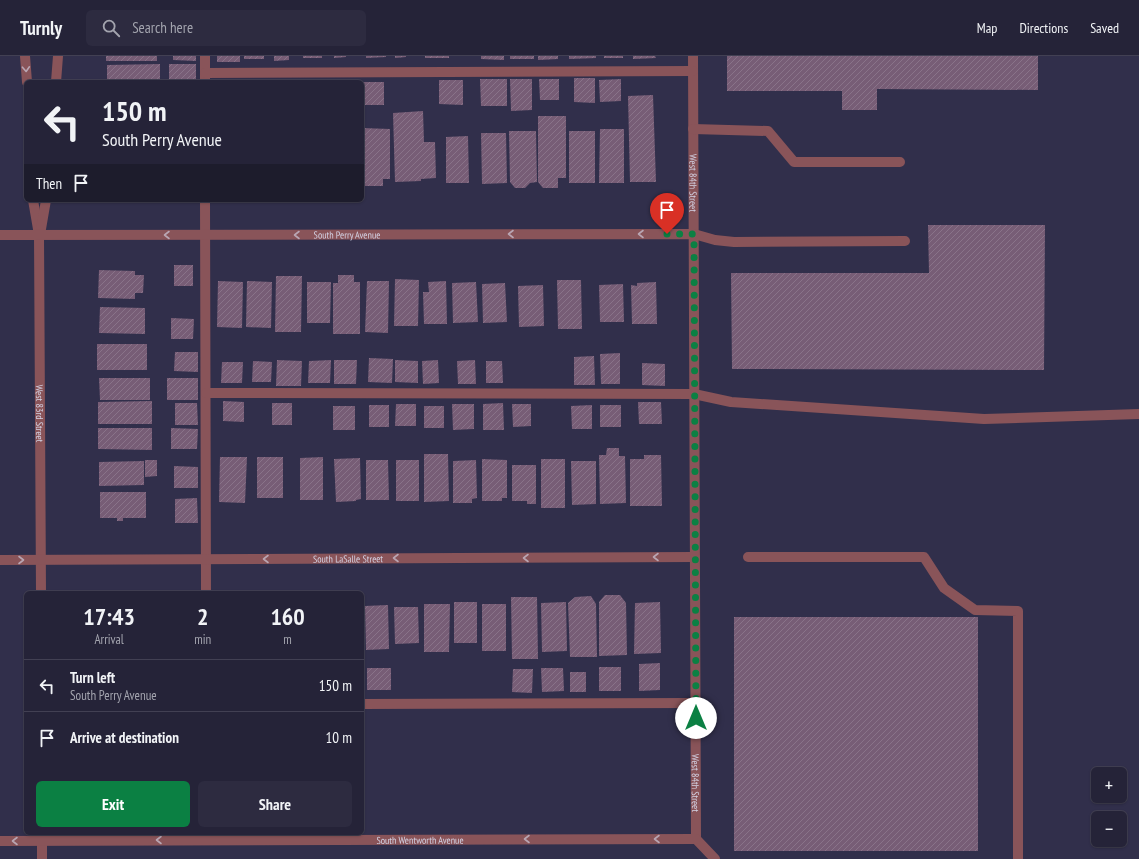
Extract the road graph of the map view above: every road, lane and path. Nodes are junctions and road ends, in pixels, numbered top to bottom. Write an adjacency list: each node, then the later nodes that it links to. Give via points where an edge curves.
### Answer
1 (25, 56): 7 (street, one-way to 7)
2 (58, 56): 8 (street)
3 (205, 56): 6 (street)
4 (693, 56): 5 (street, West 84th Street)
5 (693, 71): 6 (street); 9 (street, West 84th Street)
6 (205, 78)
7 (27, 80)
8 (56, 80)
9 (693, 129): 10 (street, via 768,131 794,162); 14 (street, West 84th Street)
10 (900, 162)
11 (33, 202): 16 (street, West 83rd Street)
12 (46, 202): 16 (street, West 83rd Street)
13 (205, 202): 17 (street)
14 (694, 234): 17 (street, South Perry Avenue, one-way to 17); 18 (street, South Perry Avenue, via 734,242); 20 (street, West 84th Street)
15 (0, 235): 16 (street, South Perry Avenue)
16 (39, 235): 17 (street, South Perry Avenue, one-way to 16); 26 (street, West 83rd Street)
17 (205, 235): 19 (street)
18 (905, 241)
19 (206, 393): 20 (street); 24 (street)
20 (694, 394): 21 (street, via 731,402 984,419); 22 (street, West 84th Street)
21 (1139, 414)
22 (695, 557): 24 (street, South LaSalle Street, one-way to 24); 29 (street, West 84th Street)
23 (748, 557): 37 (street, via 924,557 944,588 975,610 1018,611)
24 (206, 559): 26 (street, South LaSalle Street); 28 (street)
25 (0, 560): 26 (street, South LaSalle Street, one-way to 26)
26 (41, 560): 27 (street, West 83rd Street)
27 (42, 591)
28 (206, 591)
29 (696, 703): 30 (street); 33 (street, West 84th Street)
30 (364, 704)
31 (207, 836): 32 (street, South Wentworth Avenue, one-way to 32); 33 (street, South Wentworth Avenue, one-way to 31)
32 (42, 837): 34 (street, South Wentworth Avenue, one-way to 34); 35 (street)
33 (696, 839): 36 (street)
34 (0, 841)
35 (42, 859)
36 (715, 859)
37 (1018, 859)

